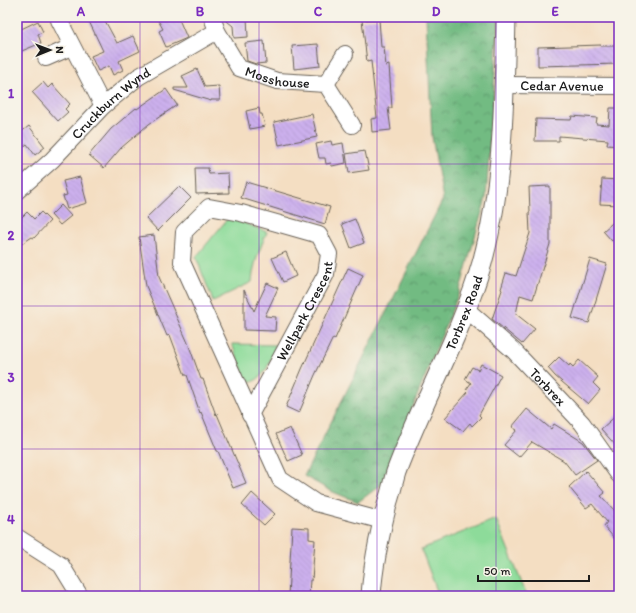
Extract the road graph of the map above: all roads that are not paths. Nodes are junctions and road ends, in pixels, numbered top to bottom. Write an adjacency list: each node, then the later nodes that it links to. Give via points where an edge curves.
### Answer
1 (506, 17): 8 (street, Torbrex Road)
2 (59, 20): 4 (street)
3 (214, 24): 7 (street, Mosshouse, via 239,68 277,81); 10 (street, Cruckburn Wynd, via 138,77)
4 (72, 47): 6 (street); 10 (street)
5 (345, 54): 7 (street)
6 (46, 58)
7 (326, 84): 11 (street, Mosshouse)
8 (505, 85): 9 (street, Cedar Avenue); 13 (street, Torbrex Road, via 499,179 494,210)
9 (619, 86)
10 (102, 106): 12 (street, Cruckburn Wynd, via 52,160)
11 (352, 125)
12 (19, 184)
13 (466, 310): 15 (street, Torbrex, via 514,351 582,423); 16 (street, Torbrex Road, via 396,473)
14 (250, 415): 14 (street, Wellpark Crescent, via 326,274 329,254 319,235 241,213 209,207 184,232 182,262); 16 (street, Wellpark Crescent, via 280,480 316,503)
15 (619, 475)
16 (383, 521): 19 (street, Torbrex Road, via 372,570)
17 (17, 537): 18 (street, via 61,565)
18 (80, 596)
19 (371, 596)

